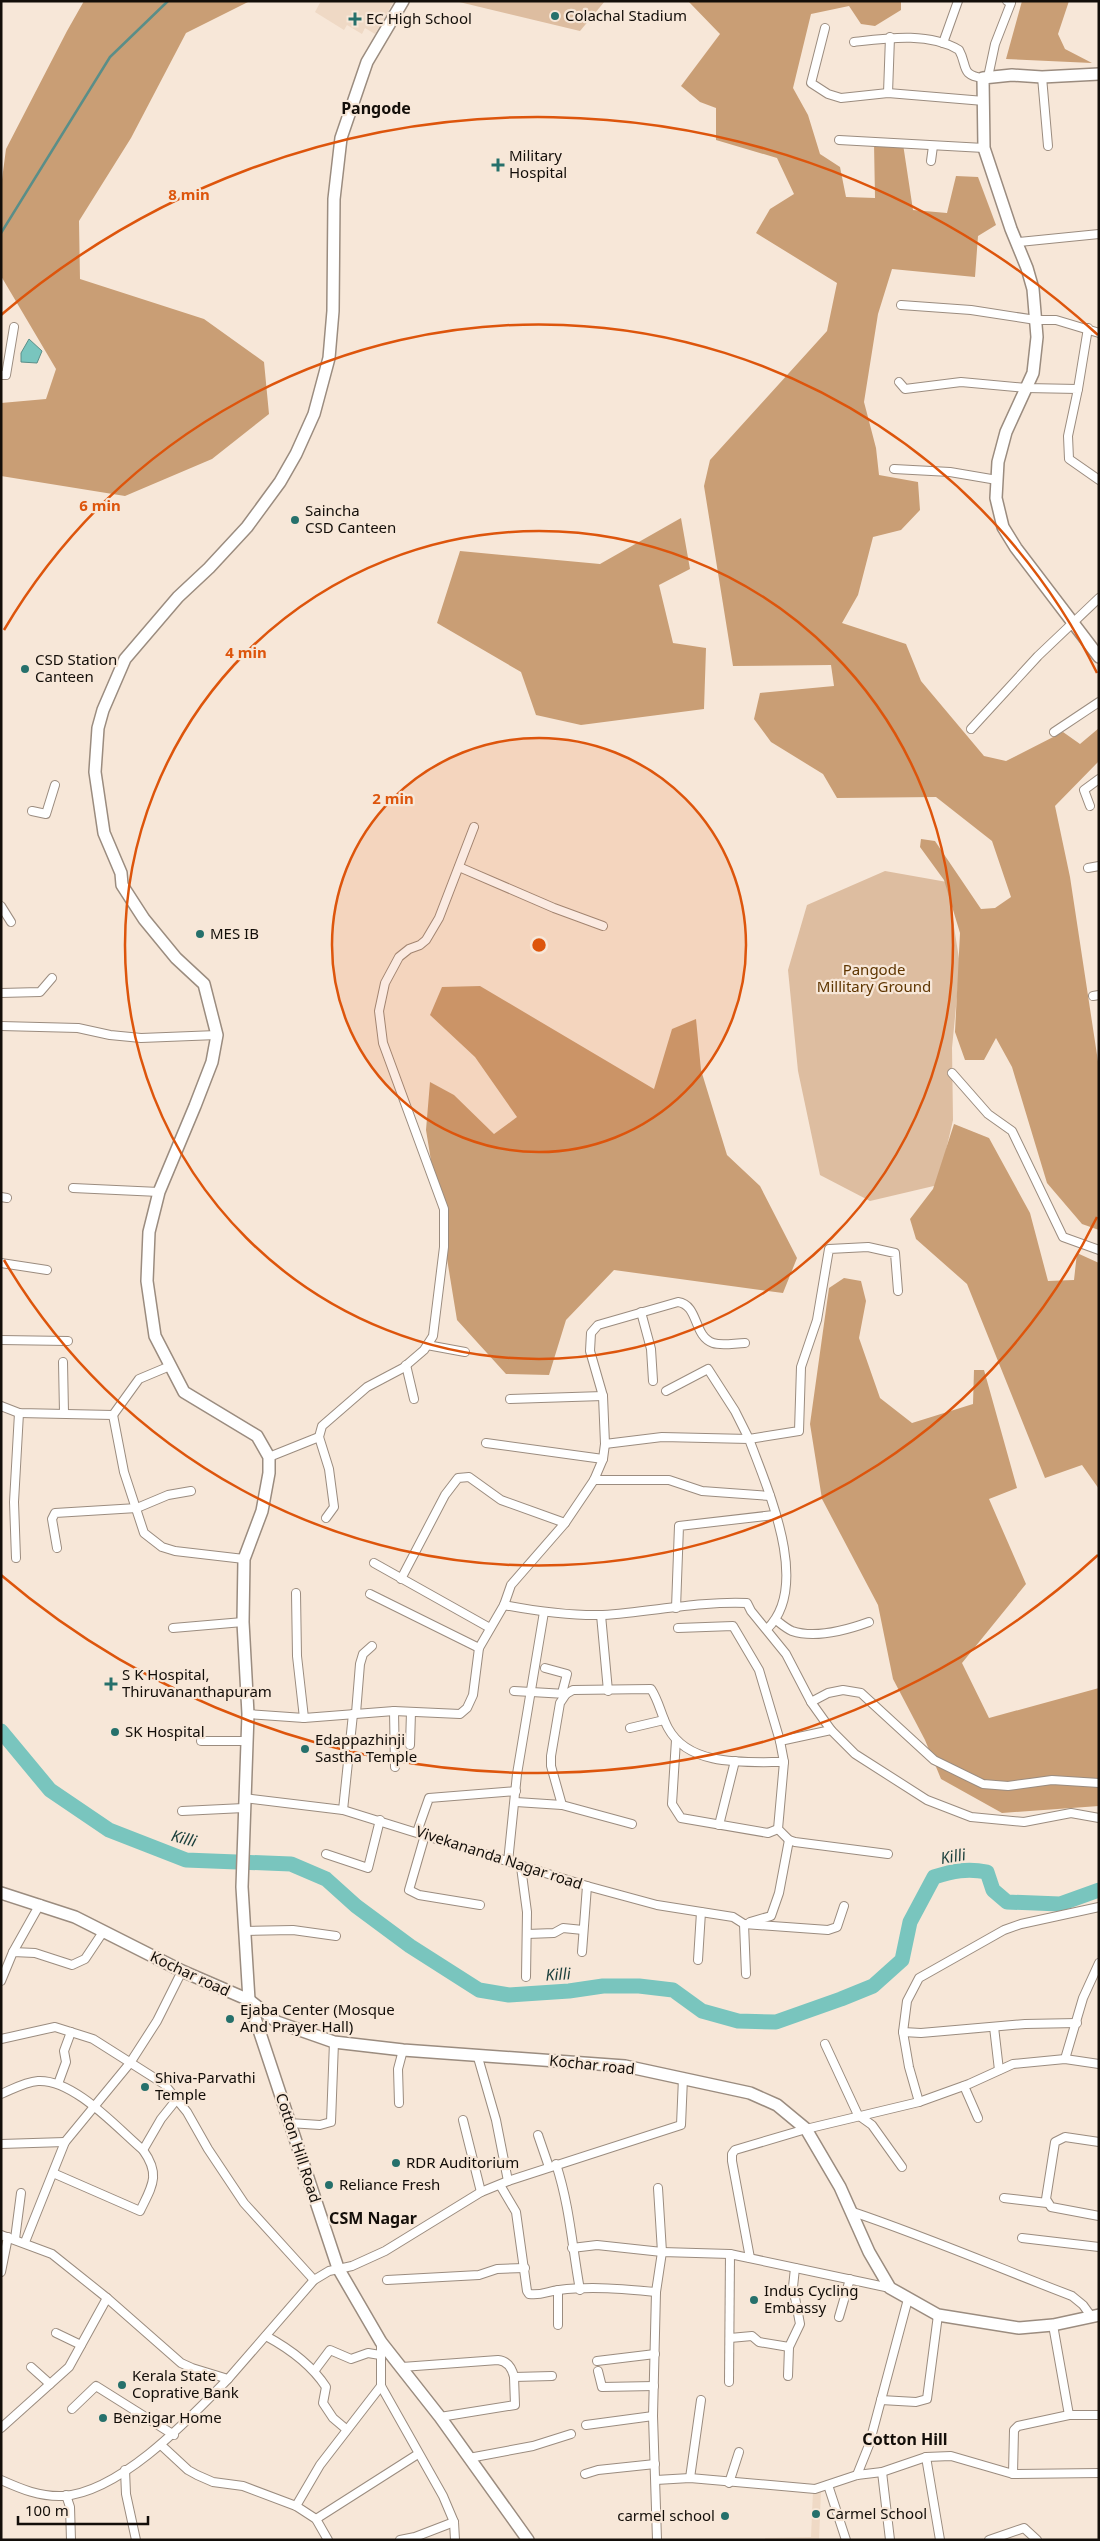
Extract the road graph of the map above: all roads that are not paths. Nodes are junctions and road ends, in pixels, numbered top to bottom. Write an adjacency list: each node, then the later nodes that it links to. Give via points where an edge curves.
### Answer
1 (403, 1): 52 (main road, via 367,62 341,138 334,199 333,311 329,358 314,414 284,475 247,527 178,597 125,659 98,728 95,772 104,833 121,873 122,885 176,958 204,984)
2 (958, 1): 7 (street)
3 (1007, 1): 10 (street, via 1011,3)
4 (825, 28): 11 (street, via 810,83 841,98)
5 (890, 37): 6 (street); 7 (street); 11 (street)
6 (854, 42)
7 (943, 43): 10 (street, via 959,50 966,72)
8 (1099, 74): 9 (main road)
9 (1042, 77): 10 (main road, via 1012,75); 15 (street)
10 (985, 78): 12 (main road)
11 (888, 93): 12 (street)
12 (984, 101): 16 (main road)
13 (839, 140): 14 (street)
14 (933, 146): 16 (street); 17 (street)
15 (1048, 146)
16 (984, 148): 19 (main road)
17 (931, 161)
18 (1099, 234): 19 (street)
19 (1019, 242): 21 (main road, via 1033,289)
20 (901, 305): 21 (street, via 971,310)
21 (1036, 320): 23 (street, via 1056,320); 27 (main road, via 1037,356)
22 (14, 327): 25 (street, via 6,375)
23 (1088, 328): 24 (street); 28 (street)
24 (1099, 333)
25 (1, 375)
26 (899, 382): 27 (street, via 905,388 961,382)
27 (1026, 388): 28 (street); 30 (main road, via 1006,432)
28 (1078, 389): 31 (street, via 1068,436 1069,459)
29 (894, 469): 30 (street, via 950,472)
30 (997, 480): 33 (main road, via 996,498 1002,527)
31 (1099, 480)
32 (1099, 598): 33 (street)
33 (1072, 623): 34 (main road); 36 (street)
34 (1099, 657)
35 (1099, 702): 37 (street)
36 (970, 729)
37 (1054, 732)
38 (1099, 778): 40 (street, via 1084,790)
39 (54, 785): 41 (street, via 46,814)
40 (1090, 806)
41 (32, 811)
42 (474, 827): 44 (street)
43 (1099, 866): 45 (street)
44 (458, 867): 48 (street); 64 (street, via 434,929 420,945 399,957 386,983 379,1011 383,1043 444,1209 444,1247 433,1336)
45 (1088, 868)
46 (1, 906): 47 (street)
47 (11, 922)
48 (603, 926)
49 (52, 978): 50 (street, via 40,992)
50 (1, 993)
51 (1, 1026): 52 (street, via 78,1028 141,1038)
52 (218, 1035): 55 (main road, via 212,1062)
53 (952, 1073): 56 (street, via 988,1114 1012,1131 1063,1237)
54 (73, 1188): 55 (street)
55 (159, 1192): 68 (main road, via 149,1232 147,1281 156,1336)
56 (1099, 1250)
57 (1, 1262): 58 (street)
58 (47, 1270)
59 (898, 1291): 79 (street, via 895,1253 868,1247 829,1249 817,1320 801,1367 799,1431)
60 (641, 1312): 63 (street, via 684,1303 710,1342); 69 (street, via 651,1349); 71 (street, via 598,1325 591,1333 590,1351)
61 (1, 1340): 62 (street)
62 (68, 1341)
63 (745, 1343)
64 (427, 1345): 65 (street); 67 (street)
65 (466, 1352)
66 (63, 1362): 76 (street)
67 (406, 1365): 73 (street); 78 (street, via 367,1387 340,1409 322,1426)
68 (170, 1366): 77 (street, via 140,1379); 82 (main road, via 184,1392 257,1436)
69 (653, 1381)
70 (666, 1391): 79 (street, via 708,1369)
71 (603, 1396): 72 (street); 81 (street)
72 (510, 1398)
73 (414, 1400)
74 (1, 1406): 75 (street)
75 (19, 1413): 76 (street); 92 (street, via 14,1502)
76 (64, 1413): 77 (street)
77 (113, 1415): 87 (street, via 124,1472)
78 (319, 1437): 82 (street); 89 (street, via 329,1469 334,1508)
79 (749, 1439): 81 (street, via 662,1437); 86 (street)
80 (486, 1442): 83 (street)
81 (605, 1444): 83 (street)
82 (269, 1457): 93 (main road, Cotton Hill Road, via 262,1511)
83 (603, 1459): 84 (street)
84 (594, 1480): 86 (street, via 670,1480 702,1491); 90 (street)
85 (191, 1491): 87 (street, via 168,1495)
86 (770, 1496): 88 (street)
87 (137, 1508): 91 (street, via 55,1513 52,1519); 93 (street, via 144,1533 162,1547)
88 (774, 1515): 99 (street, via 679,1526); 102 (street, via 787,1572 786,1595)
89 (326, 1518)
90 (565, 1523): 95 (street, via 501,1500 469,1477 458,1478 445,1495); 98 (street, via 511,1585)
91 (57, 1548)
92 (16, 1558)
93 (244, 1560): 103 (main road, Cotton Hill Road)
94 (374, 1563): 95 (street)
95 (400, 1579): 106 (street)
96 (296, 1593): 121 (street, via 296,1656)
97 (370, 1594): 110 (street)
98 (504, 1605): 100 (street); 106 (street)
99 (676, 1608): 101 (street); 108 (street, via 719,1602 747,1603)
100 (544, 1612): 101 (street); 114 (street)
101 (600, 1615): 113 (street)
102 (776, 1620): 104 (street, via 792,1631 812,1634); 108 (street)
103 (243, 1622): 105 (street); 119 (main road, Cotton Hill Road)
104 (869, 1622)
105 (173, 1628)
106 (490, 1628): 110 (street)
107 (678, 1628): 128 (street, via 734,1626 759,1670)
108 (767, 1629): 116 (street, via 795,1670)
109 (372, 1646): 120 (street, via 363,1654 360,1664)
110 (479, 1648): 118 (street, via 473,1695 467,1708 460,1714 448,1715)
111 (545, 1668): 115 (street, via 567,1674)
112 (514, 1691): 114 (street)
113 (608, 1691): 115 (street, via 573,1690); 122 (street, via 651,1689)
114 (531, 1692): 115 (street); 134 (street)
115 (564, 1693): 137 (street, via 551,1756)
116 (811, 1702): 124 (street); 133 (street, via 843,1690 861,1693 934,1760 983,1784 1008,1786 1052,1780)
117 (394, 1711): 118 (street); 120 (street); 132 (street)
118 (411, 1712): 129 (street)
119 (248, 1714): 121 (street); 127 (main road, Cotton Hill Road)
120 (354, 1714): 121 (street); 138 (street)
121 (304, 1718)
122 (664, 1720): 123 (street); 125 (street)
123 (630, 1728)
124 (831, 1730): 128 (street); 140 (street, via 856,1754 927,1800 971,1817 1024,1822 1071,1814)
125 (676, 1740): 130 (street, via 697,1754); 143 (street, via 672,1804 681,1818)
126 (201, 1741): 127 (street)
127 (247, 1741): 136 (main road, Cotton Hill Road)
128 (780, 1741): 131 (street)
129 (410, 1745)
130 (735, 1761): 131 (street); 143 (street)
131 (784, 1762): 144 (street)
132 (395, 1767)
133 (1099, 1783)
134 (516, 1791): 135 (street); 145 (street, via 429,1798)
135 (516, 1802): 137 (street); 150 (street)
136 (244, 1803): 138 (street, Vivekananda Nagar road); 139 (street, Vivekananda Nagar road); 161 (main road, Cotton Hill Road)
137 (562, 1805): 142 (street)
138 (344, 1810): 141 (street, Vivekananda Nagar road)
139 (182, 1811)
140 (1099, 1818)
141 (380, 1820): 145 (street, Vivekananda Nagar road); 148 (street, via 368,1868)
142 (632, 1824)
143 (719, 1825): 144 (street, via 768,1833)
144 (778, 1829): 147 (street)
145 (417, 1832): 146 (street, Vivekananda Nagar road)
146 (425, 1835): 150 (street, Vivekananda Nagar road); 155 (street, via 409,1890 419,1895)
147 (789, 1840): 149 (street); 159 (street, via 771,1916)
148 (326, 1854)
149 (888, 1854)
150 (508, 1862): 151 (street, Vivekananda Nagar road)
151 (521, 1867): 152 (street, Vivekananda Nagar road); 163 (street)
152 (587, 1886): 158 (street, Vivekananda Nagar road, via 657,1905); 160 (street)
153 (1, 1893): 154 (main road, Kochar road)
154 (40, 1904): 162 (main road, Kochar road); 165 (street)
155 (480, 1905)
156 (844, 1906): 159 (street, Vivekananda Nagar road, via 837,1927 828,1930)
157 (1099, 1908): 177 (street, via 1004,1930 919,1978 907,2001)
158 (701, 1912): 159 (street, Vivekananda Nagar road, via 733,1917); 167 (street)
159 (744, 1928): 170 (street)
160 (583, 1930): 163 (street, via 563,1928 554,1933); 166 (street)
161 (244, 1931): 164 (street, via 293,1930); 173 (main road, Cotton Hill Road)
162 (103, 1932): 165 (street, via 86,1959 72,1965 35,1952); 169 (main road, Kochar road)
163 (527, 1934): 171 (street)
164 (336, 1936)
165 (13, 1952): 172 (street)
166 (582, 1952)
167 (698, 1960)
168 (1099, 1963): 174 (street, via 1083,1998)
169 (182, 1971): 173 (main road, Kochar road); 184 (street, via 157,2021)
170 (746, 1974)
171 (526, 1977)
172 (1, 1981)
173 (249, 2000): 179 (main road, Kochar road, via 277,2022); 198 (main road, Cotton Hill Road)
174 (1077, 2023): 175 (street); 183 (street)
175 (994, 2027): 177 (street); 186 (street)
176 (70, 2032): 178 (street, via 55,2027); 184 (street, via 93,2039); 188 (street, via 64,2051 66,2062)
177 (903, 2032): 192 (street)
178 (1, 2039)
179 (334, 2042): 181 (main road, Kochar road); 198 (street, via 331,2122 320,2125)
180 (825, 2044): 195 (street)
181 (403, 2050): 182 (main road, Kochar road); 193 (street, via 398,2069)
182 (477, 2054): 187 (main road, Kochar road, via 625,2066); 208 (street, via 496,2120)
183 (1065, 2059): 185 (street); 186 (street, via 1013,2064)
184 (130, 2063): 191 (street, via 164,2084); 194 (street)
185 (1099, 2064)
186 (999, 2070): 189 (street)
187 (683, 2078): 199 (main road, Kochar road, via 750,2093 777,2105); 205 (street, via 681,2125)
188 (58, 2084): 190 (street, via 32,2082); 194 (street)
189 (964, 2086): 192 (street); 196 (street)
190 (1, 2094)
191 (178, 2099): 204 (street, via 161,2119); 229 (street, via 239,2197)
192 (919, 2102): 195 (street)
193 (399, 2103)
194 (94, 2107): 201 (street); 204 (street)
195 (858, 2115): 199 (street); 206 (street, via 872,2124)
196 (978, 2118)
197 (463, 2120): 210 (street)
198 (289, 2123): 224 (main road, Cotton Hill Road)
199 (806, 2129): 214 (main road, Kochar road); 223 (street, via 741,2148 732,2154)
200 (538, 2135): 205 (street)
201 (65, 2142): 203 (street); 207 (street)
202 (1099, 2142): 213 (street, via 1065,2137 1055,2142)
203 (1, 2144)
204 (143, 2150): 207 (street, via 151,2161 154,2176 140,2211)
205 (553, 2165): 208 (street); 220 (street, via 570,2214)
206 (902, 2167)
207 (53, 2173): 218 (street)
208 (504, 2183): 210 (street); 225 (street, via 516,2212)
209 (658, 2188): 221 (street)
210 (481, 2192): 224 (street, via 385,2251 352,2266)
211 (20, 2193): 216 (street)
212 (1004, 2198): 213 (street)
213 (1047, 2203): 215 (street, via 1051,2207)
214 (853, 2212): 231 (main road, Kochar road, via 869,2252); 238 (street, via 1072,2296)
215 (1099, 2216)
216 (8, 2237): 218 (street); 227 (street)
217 (1022, 2238): 219 (street)
218 (25, 2242): 235 (street, via 52,2254)
219 (1099, 2247)
220 (572, 2248): 221 (street, via 597,2245); 233 (street)
221 (662, 2252): 222 (street); 234 (street)
222 (730, 2254): 223 (street); 244 (street)
223 (750, 2258): 226 (street)
224 (338, 2268): 229 (street); 245 (main road, Cotton Hill Road)
225 (525, 2268): 230 (street, via 497,2269 479,2275); 232 (street, via 529,2294 541,2295)
226 (795, 2268): 228 (street); 247 (street, via 793,2287 800,2324)
227 (1, 2272)
228 (850, 2279): 231 (street); 239 (street)
229 (314, 2280): 243 (street)
230 (387, 2280)
231 (890, 2288): 236 (main road, Kochar road)
232 (558, 2290): 233 (street); 240 (street)
233 (580, 2290): 234 (street, via 613,2288)
234 (656, 2292): 248 (street)
235 (107, 2298): 246 (street); 258 (street, via 181,2363)
236 (908, 2300): 237 (main road, Kochar road); 264 (street)
237 (938, 2316): 241 (main road, Kochar road, via 1019,2328); 264 (street, via 927,2399 916,2402)
238 (1095, 2316): 241 (main road, Kochar road)
239 (839, 2317)
240 (558, 2325)
241 (1053, 2325): 266 (street)
242 (56, 2333): 246 (street)
243 (266, 2336): 253 (street, via 287,2347); 258 (street)
244 (730, 2338): 247 (street, via 752,2336 759,2342); 259 (street)
245 (381, 2342): 249 (street); 252 (main road, Cotton Hill Road)
246 (82, 2344): 260 (street, via 69,2367)
247 (789, 2347): 256 (street)
248 (655, 2354): 250 (street); 262 (street)
249 (380, 2355): 253 (street, via 368,2353 351,2359 330,2350); 261 (street)
250 (597, 2361)
251 (31, 2367): 260 (street)
252 (402, 2367): 257 (street, via 504,2360); 269 (main road, Cotton Hill Road)
253 (315, 2370): 272 (street, via 326,2387 323,2403)
254 (598, 2371): 262 (street, via 602,2387)
255 (552, 2376): 257 (street)
256 (788, 2376)
257 (514, 2378): 269 (street, via 515,2405)
258 (228, 2379): 274 (street)
259 (729, 2382)
260 (50, 2384): 271 (street)
261 (381, 2386): 272 (street); 277 (street)
262 (654, 2386): 268 (street)
263 (701, 2400): 287 (street)
264 (882, 2400): 286 (street)
265 (72, 2409): 274 (street, via 96,2386)
266 (1069, 2415): 267 (street); 285 (street, via 1018,2426 1014,2430)
267 (1099, 2415)
268 (653, 2416): 270 (street); 280 (street)
269 (440, 2417): 279 (main road, Cotton Hill Road)
270 (586, 2425)
271 (1, 2428)
272 (346, 2429): 293 (street)
273 (572, 2434): 279 (street, via 533,2446)
274 (174, 2435): 275 (street)
275 (161, 2445): 281 (street); 293 (street, via 197,2475 213,2482 244,2486)
276 (739, 2452): 290 (street)
277 (418, 2454): 294 (street); 295 (street)
278 (926, 2457): 282 (street); 285 (street, via 951,2456); 305 (street)
279 (470, 2458): 301 (main road, Cotton Hill Road)
280 (655, 2464): 284 (street); 289 (street)
281 (125, 2470): 292 (street, via 81,2493); 297 (street, via 126,2494)
282 (882, 2472): 286 (street); 304 (street)
283 (1099, 2473): 285 (street)
284 (585, 2474)
285 (1013, 2474)
286 (857, 2475): 291 (street)
287 (690, 2478): 289 (street); 290 (street)
288 (1, 2480): 292 (street, via 29,2493)
289 (656, 2480): 302 (street)
290 (729, 2483): 291 (street, via 815,2489)
291 (828, 2485): 303 (street)
292 (66, 2495): 296 (street, via 70,2507)
293 (296, 2506): 294 (street)
294 (316, 2519): 298 (street)
295 (454, 2522): 299 (street); 300 (street)
296 (71, 2540)
297 (136, 2540)
298 (328, 2540)
299 (400, 2540)
300 (455, 2540)
301 (528, 2540)
302 (656, 2540)
303 (846, 2540)
304 (890, 2540)
305 (940, 2540)
306 (989, 2540): 307 (street, via 1024,2528)
307 (1038, 2540)

